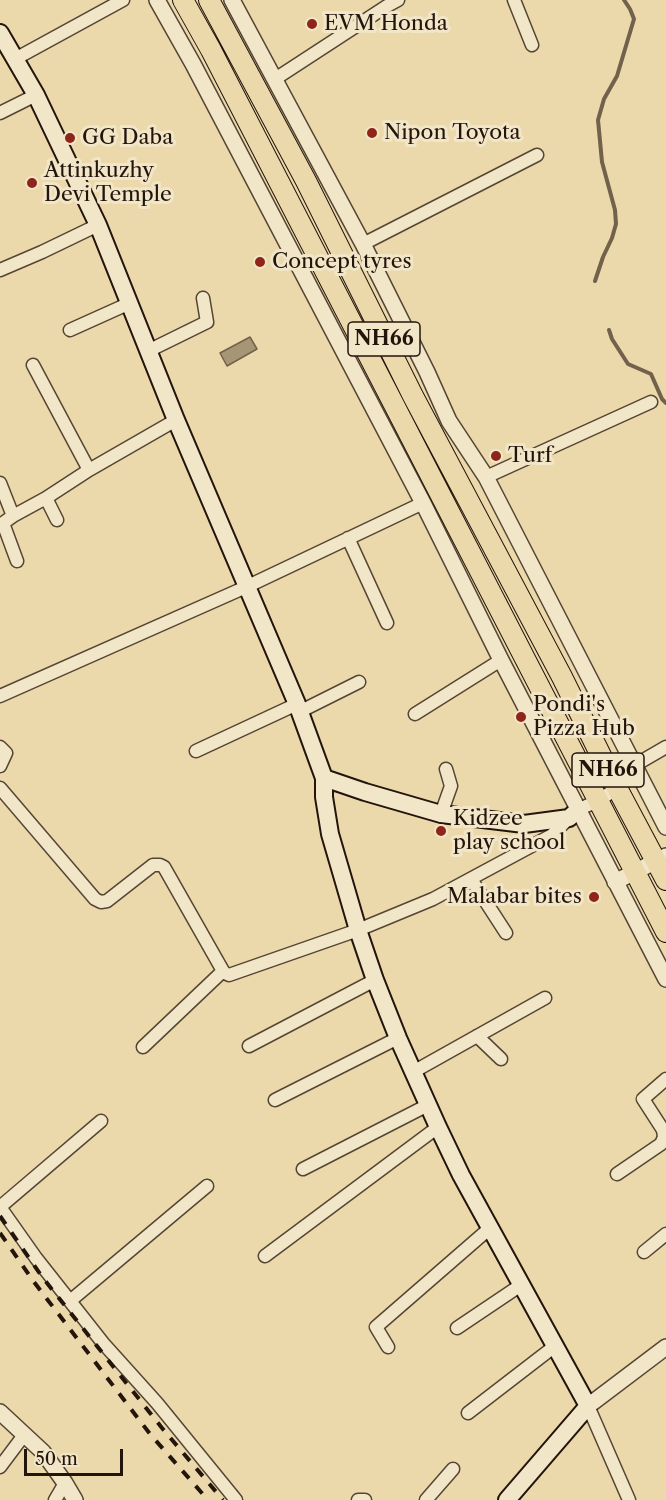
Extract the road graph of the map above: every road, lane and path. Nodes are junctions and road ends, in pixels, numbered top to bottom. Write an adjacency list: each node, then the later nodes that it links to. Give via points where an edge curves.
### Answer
1 (123, 0): 10 (street)
2 (157, 0): 29 (street)
3 (183, 0): 50 (highway, NH66)
4 (208, 0): 49 (highway, NH66, via 306,181)
5 (232, 0): 11 (street)
6 (398, 0): 11 (street)
7 (514, 0): 9 (street)
8 (1, 36): 10 (main road)
9 (532, 45)
10 (15, 59): 12 (main road)
11 (275, 79): 16 (street)
12 (36, 95): 13 (street); 15 (main road)
13 (0, 113)
14 (537, 155): 16 (street)
15 (98, 225): 17 (street); 19 (main road)
16 (363, 244): 26 (street, via 449,421)
17 (0, 270)
18 (203, 298): 21 (street, via 207,322)
19 (130, 303): 20 (street); 21 (main road)
20 (70, 330)
21 (148, 351): 24 (main road)
22 (33, 365): 25 (street)
23 (651, 402): 26 (street)
24 (176, 420): 25 (street); 34 (main road)
25 (89, 470): 28 (street)
26 (486, 477): 44 (street)
27 (0, 483): 30 (street)
28 (46, 498): 30 (street); 31 (street)
29 (423, 503): 32 (street); 36 (street)
30 (13, 516): 33 (street, via 3,523)
31 (57, 520)
32 (348, 538): 34 (street); 35 (street)
33 (17, 561)
34 (246, 587): 38 (street); 39 (main road)
35 (387, 622)
36 (501, 660): 40 (street); 52 (street)
37 (359, 682): 39 (street)
38 (0, 696)
39 (298, 708): 43 (street); 47 (main road)
40 (415, 714)
41 (0, 747): 45 (street, via 6,753)
42 (666, 747): 44 (street)
43 (196, 751)
44 (635, 765): 49 (street); 53 (street)
45 (0, 766)
46 (446, 769): 51 (street, via 451,786)
47 (324, 778): 51 (main road); 59 (main road, via 330,834)
48 (0, 788): 62 (street, via 100,902 107,901 153,865 164,867)
49 (617, 788): 50 (street); 54 (highway, NH66)
50 (598, 801): 52 (street); 55 (highway, NH66)
51 (441, 814): 52 (main road, via 524,824)
52 (574, 814): 56 (street, via 552,835); 58 (street)
53 (666, 827)
54 (661, 859): 55 (street); 57 (highway, NH66)
55 (636, 872): 58 (street); 61 (highway, NH66)
56 (471, 879): 59 (street, via 434,899); 60 (street)
57 (666, 880)
58 (615, 882): 63 (street)
59 (358, 930): 62 (street, via 233,974); 64 (main road)
60 (506, 933)
61 (666, 933)
62 (223, 971): 69 (street)
63 (666, 979)
64 (375, 981): 67 (main road); 68 (street)
65 (545, 998): 66 (street)
66 (477, 1036): 70 (street); 71 (street)
67 (398, 1038): 71 (main road); 73 (street)
68 (249, 1046)
69 (143, 1047)
70 (501, 1059)
71 (413, 1072): 74 (main road)
72 (666, 1079): 78 (street, via 643,1099 663,1130 661,1144)
73 (275, 1100)
74 (428, 1106): 76 (main road); 77 (street)
75 (101, 1121): 80 (street)
76 (438, 1127): 81 (main road); 84 (street)
77 (303, 1168)
78 (617, 1174)
79 (207, 1186): 86 (street)
80 (0, 1207): 86 (street)
81 (490, 1228): 85 (main road); 89 (street, via 376,1327)
82 (666, 1234): 83 (street)
83 (644, 1252)
84 (265, 1256)
85 (521, 1285): 87 (street); 88 (main road)
86 (70, 1301): 100 (street)
87 (457, 1328)
88 (555, 1346): 91 (main road); 93 (street)
89 (388, 1347)
90 (666, 1347): 91 (street)
91 (588, 1406): 104 (main road); 105 (street)
92 (0, 1412): 94 (street)
93 (468, 1413)
94 (24, 1435): 95 (street); 97 (street, via 43,1452)
95 (0, 1467)
96 (453, 1469): 103 (street)
97 (65, 1483): 98 (street); 99 (street)
98 (55, 1500)
99 (75, 1500)
100 (236, 1500)
101 (358, 1500): 102 (street)
102 (364, 1500)
103 (426, 1500)
104 (507, 1500)
105 (629, 1500)

